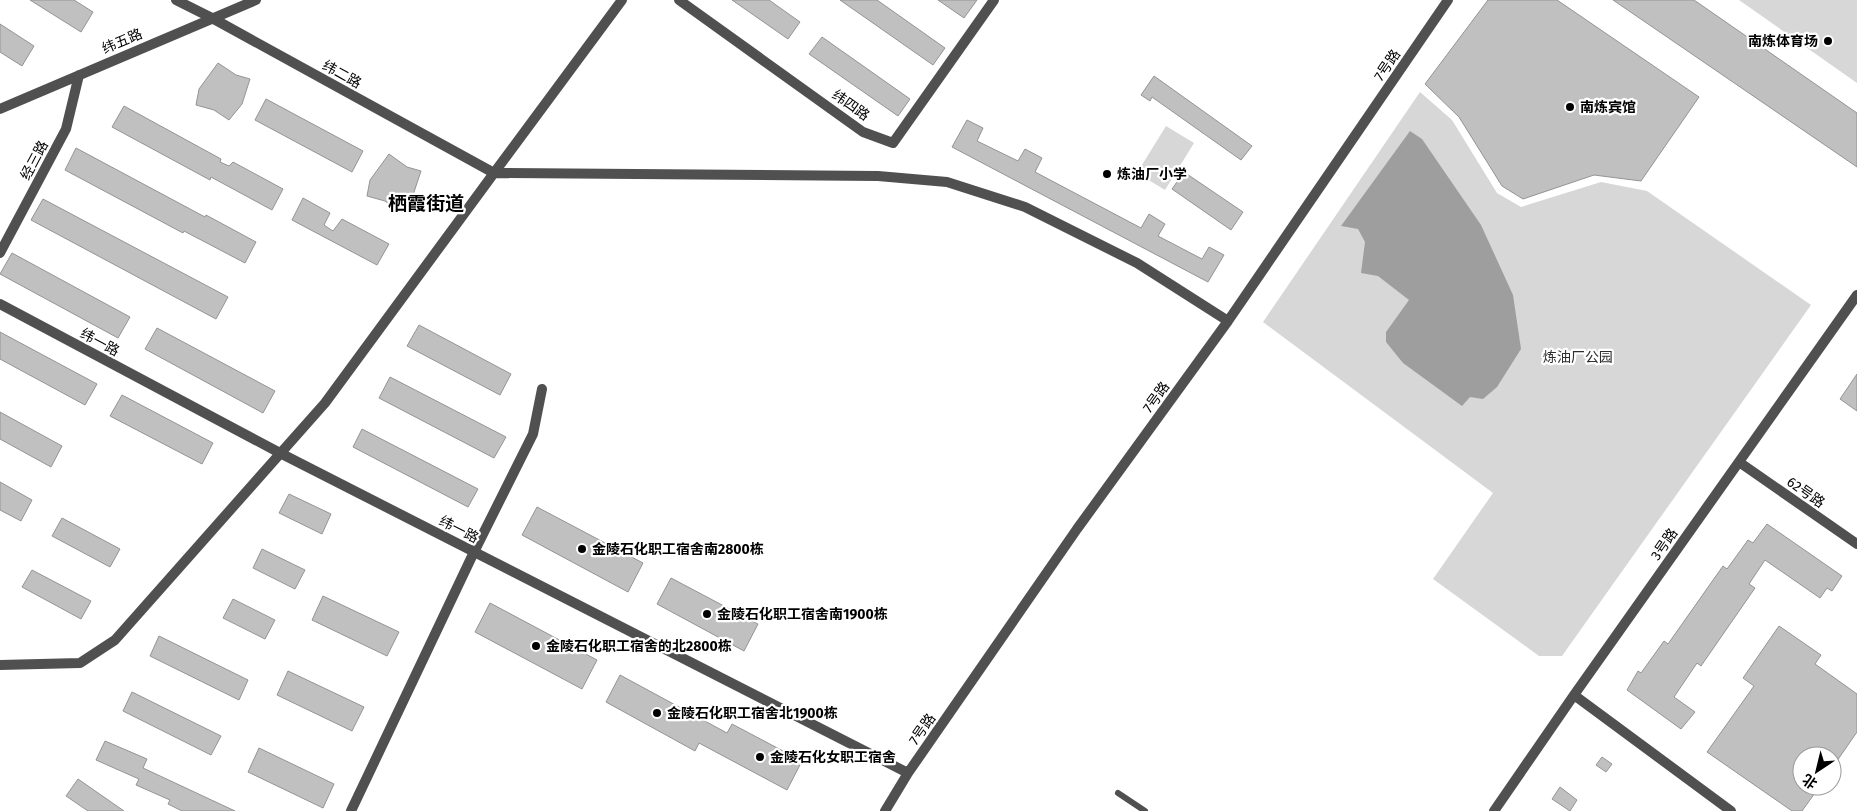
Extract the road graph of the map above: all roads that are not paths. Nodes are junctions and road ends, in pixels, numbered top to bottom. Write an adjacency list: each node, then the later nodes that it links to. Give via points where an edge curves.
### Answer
1 (176, 0): 7 (street, 纬二路)
2 (256, 0): 7 (street, 纬五路)
3 (622, 0): 10 (street)
4 (679, 0): 5 (street, 纬四路, via 863,132 893,142)
5 (994, 0)
6 (1448, 0): 14 (street, 7号路)
7 (212, 18): 8 (street, 纬五路); 10 (street, 纬二路)
8 (79, 75): 9 (street, 纬五路); 11 (street, 经三路, via 66,128)
9 (0, 109)
10 (494, 173): 14 (street, via 878,176 947,182 1025,207 1137,263); 16 (street, via 325,403)
11 (0, 253)
12 (1857, 295): 17 (street, 3号路)
13 (0, 304): 16 (street, 纬一路)
14 (1228, 321): 22 (street, 7号路, via 1077,529)
15 (542, 389): 19 (street, via 533,434)
16 (280, 454): 19 (street, 纬一路); 20 (street, via 115,640 80,663)
17 (1739, 462): 18 (street, 62号路); 21 (street, 3号路)
18 (1857, 544)
19 (474, 552): 22 (street, 纬一路); 24 (street)
20 (0, 665)
21 (1574, 695): 27 (street, 3号路); 28 (street)
22 (908, 773): 25 (street, 7号路)
23 (1118, 793): 26 (lane)
24 (351, 811)
25 (885, 811)
26 (1145, 811)
27 (1494, 811)
28 (1731, 811)

